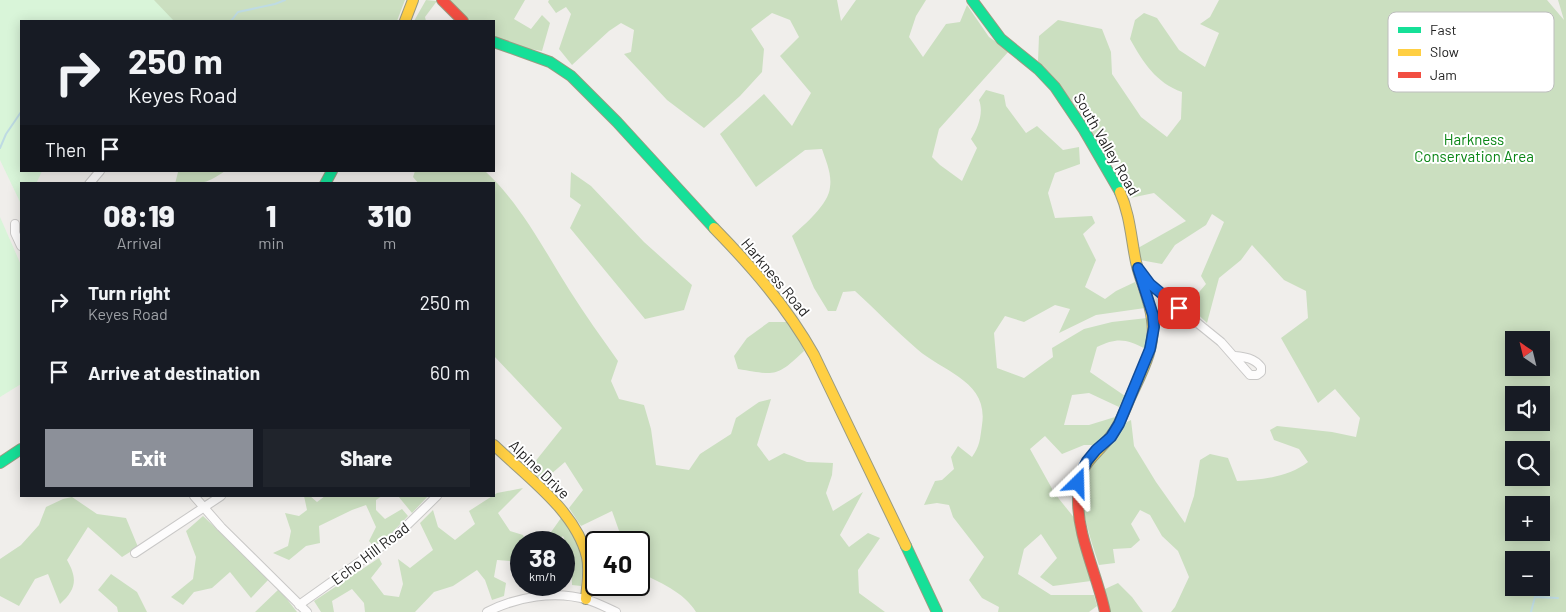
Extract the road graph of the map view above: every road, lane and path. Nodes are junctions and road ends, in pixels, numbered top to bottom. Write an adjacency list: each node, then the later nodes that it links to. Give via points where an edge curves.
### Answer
1 (413, 0): 4 (street)
2 (442, 0): 5 (street)
3 (972, 0): 11 (street, South Valley Road, via 1001,39 1049,80 1075,115 1123,200)
4 (405, 20)
5 (462, 20)
6 (495, 42): 26 (street, Harkness Road, via 550,62 575,80 784,307 814,355)
7 (99, 172): 8 (street)
8 (91, 182)
9 (15, 224): 10 (street)
10 (20, 244)
11 (1138, 268): 12 (street, via 1150,284 1215,336); 27 (street, South Valley Road, via 1153,315 1150,349 1119,424 1087,461 1078,489 1080,521)
12 (1234, 356)
13 (495, 446): 21 (street, Alpine Drive, via 550,497 578,534 588,566)
14 (20, 450): 15 (street)
15 (0, 463)
16 (195, 497): 19 (street)
17 (220, 497): 19 (street)
18 (436, 497): 22 (street, Echo Hill Road, via 396,536)
19 (203, 508): 20 (street); 22 (street)
20 (135, 553)
21 (586, 599): 24 (street, via 533,597); 25 (street)
22 (299, 605): 23 (street)
23 (307, 612)
24 (486, 612)
25 (616, 612)
26 (937, 612)
27 (1105, 612)

